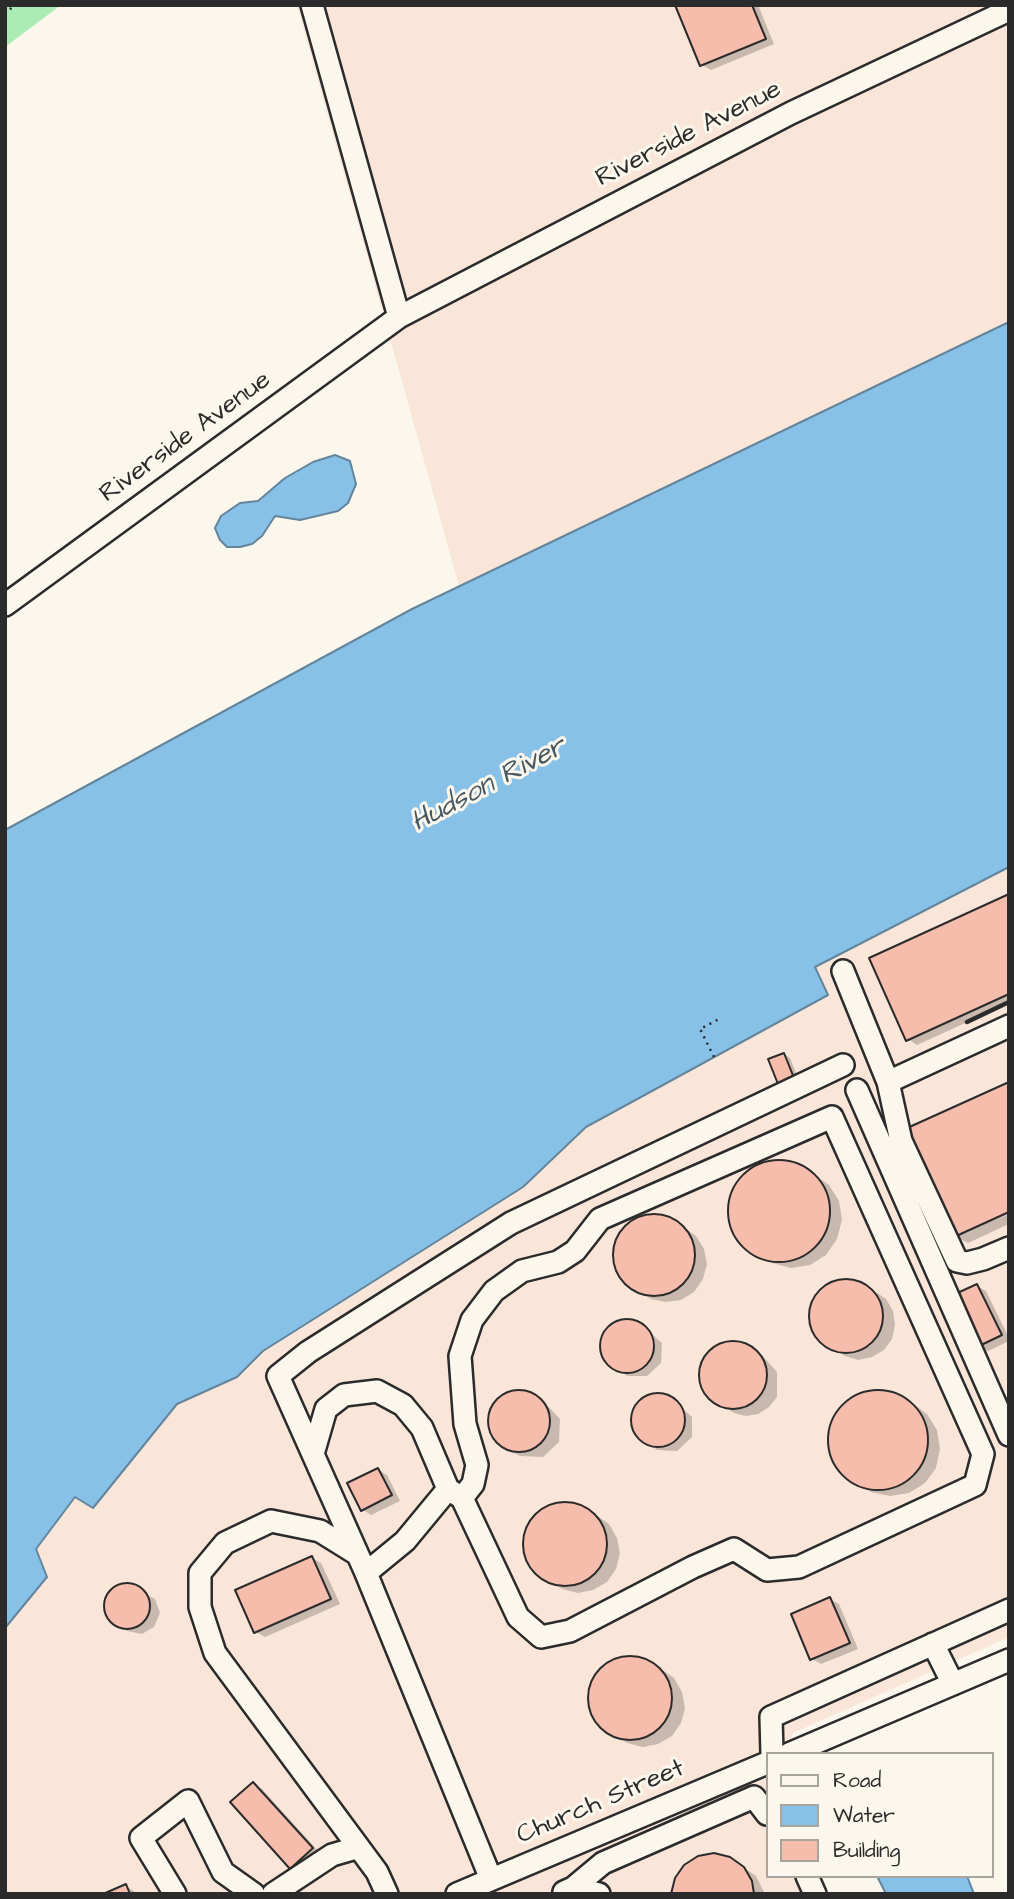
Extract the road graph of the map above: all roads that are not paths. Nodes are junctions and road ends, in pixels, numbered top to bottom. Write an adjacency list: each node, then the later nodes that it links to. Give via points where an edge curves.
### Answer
1 (312, 5): 3 (street)
2 (1009, 10): 3 (street, Riverside Avenue, via 791,113)
3 (399, 317): 4 (street, Riverside Avenue)
4 (5, 605)
5 (843, 971): 8 (street)
6 (1009, 1026): 8 (street)
7 (843, 1065): 12 (street, via 511,1223 309,1352 278,1376)
8 (888, 1082): 10 (street, via 901,1141 957,1261 967,1263)
9 (857, 1090): 11 (street)
10 (1009, 1248)
11 (1009, 1435)
12 (313, 1454): 13 (street, via 326,1409 345,1395 377,1391 403,1405 422,1428); 14 (street)
13 (455, 1493): 13 (street, via 518,1617 541,1637 570,1630 734,1549 767,1570 799,1567 975,1485 983,1454 832,1117 600,1219 575,1251 558,1262 522,1271 494,1291 472,1320 460,1356 465,1424 477,1465 473,1484); 14 (street, via 405,1541)
14 (362, 1564): 23 (street, via 320,1531 271,1521 225,1543 200,1573 200,1607 215,1653); 25 (street)
15 (1009, 1610): 16 (street)
16 (933, 1644): 18 (street); 19 (street, via 771,1717)
17 (1009, 1660): 18 (street)
18 (953, 1684): 20 (street)
19 (772, 1752)
20 (794, 1752)
21 (766, 1763): 25 (street, Church Street)
22 (766, 1813): 26 (street, via 754,1797 603,1863)
23 (356, 1848): 29 (street, via 332,1855); 30 (street, via 377,1872)
24 (808, 1878): 33 (street)
25 (491, 1879): 31 (street, Church Street)
26 (566, 1891): 32 (street)
27 (174, 1894): 28 (street, via 141,1838 188,1801 223,1872)
28 (254, 1894)
29 (273, 1894)
30 (387, 1894)
31 (457, 1894)
32 (599, 1894)
33 (815, 1894)

